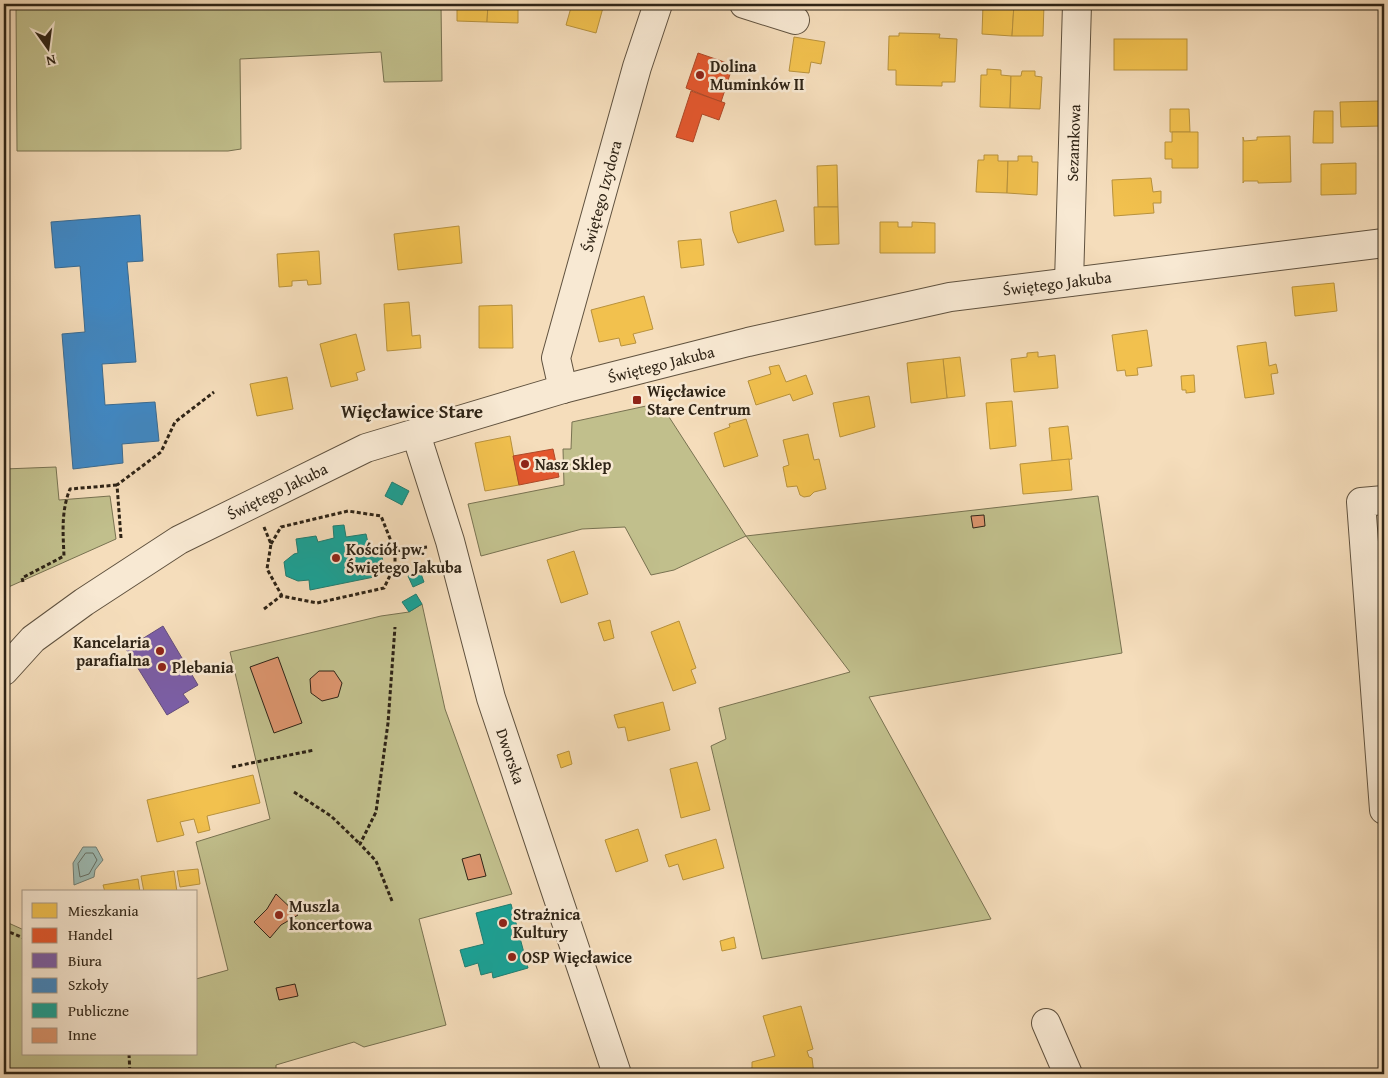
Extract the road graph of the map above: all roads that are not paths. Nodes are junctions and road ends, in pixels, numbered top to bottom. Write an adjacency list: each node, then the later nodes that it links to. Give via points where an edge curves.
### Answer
1 (658, 4): 7 (street, Świętego Izydora, via 637,67 556,358)
2 (744, 4): 4 (street)
3 (1077, 4): 6 (street, Sezamkowa)
4 (795, 20)
5 (1384, 243): 6 (street, Świętego Jakuba)
6 (1068, 282): 7 (street, Świętego Jakuba, via 950,297 748,342)
7 (563, 389): 8 (street, Świętego Jakuba)
8 (416, 434): 10 (street, Świętego Jakuba, via 358,452 179,540 33,639); 13 (street, Dworska, via 450,541 491,698)
9 (1384, 500): 11 (street, via 1361,502)
10 (4, 671)
11 (1384, 810)
12 (1046, 1023): 14 (street)
13 (617, 1074)
14 (1068, 1074)

